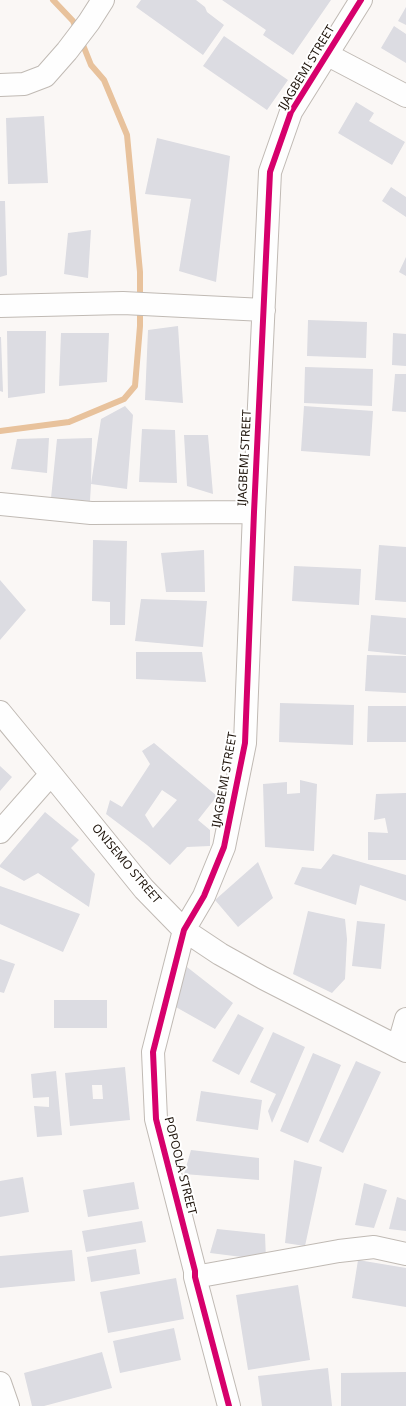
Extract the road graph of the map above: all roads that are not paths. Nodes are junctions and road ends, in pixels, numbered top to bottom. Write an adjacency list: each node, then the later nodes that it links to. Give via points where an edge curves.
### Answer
1 (103, 0): 4 (street, via 67,51 45,76 24,84)
2 (361, 0): 3 (street, IJAGBEMI STREET)
3 (328, 55): 5 (street); 7 (street, IJAGBEMI STREET, via 291,112 270,172)
4 (0, 85)
5 (406, 96)
6 (0, 306): 7 (street, via 123,303)
7 (264, 310): 9 (street, IJAGBEMI STREET)
8 (0, 504): 9 (street, via 91,513)
9 (254, 512): 13 (street, IJAGBEMI STREET, via 245,743 224,847 204,896)
10 (0, 712): 11 (street, ONISEMO STREET)
11 (51, 774): 12 (street); 13 (street, ONISEMO STREET, via 144,889)
12 (0, 832)
13 (184, 930): 15 (street, ONISEMO STREET, via 220,954); 17 (street, POPOOLA STREET, via 153,1052 156,1119)
14 (406, 1019): 15 (street)
15 (402, 1049)
16 (406, 1254): 17 (street, via 374,1247)
17 (195, 1277): 20 (street, POPOOLA STREET)
18 (0, 1383): 19 (street)
19 (8, 1406)
20 (229, 1406)

